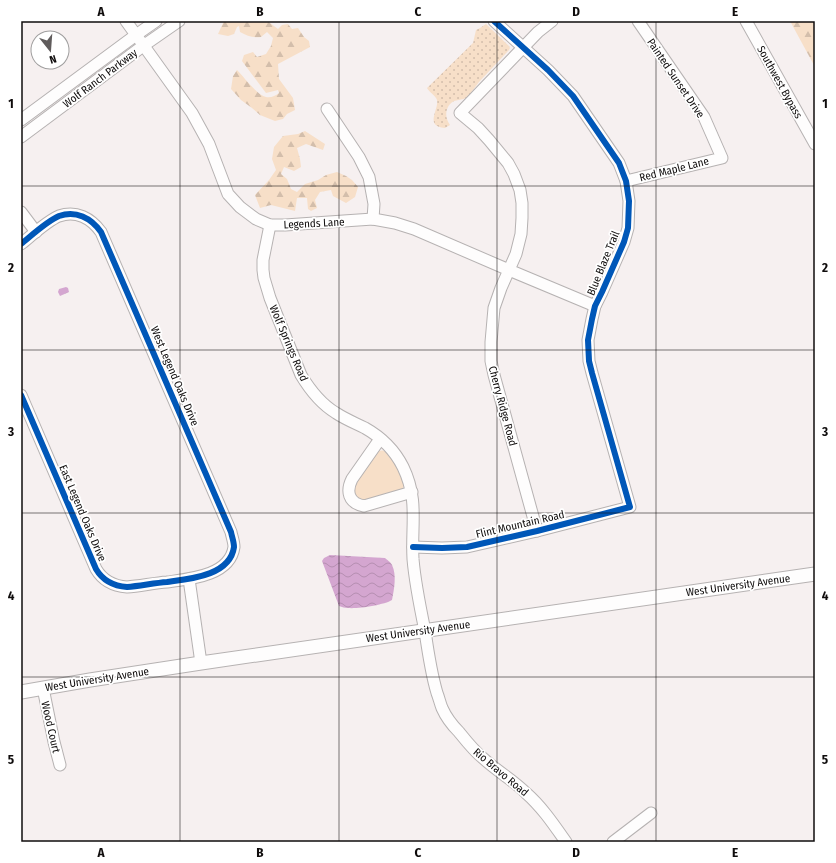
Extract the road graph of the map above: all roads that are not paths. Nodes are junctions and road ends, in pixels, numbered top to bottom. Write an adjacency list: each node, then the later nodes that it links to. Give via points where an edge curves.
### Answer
1 (126, 21): 8 (street, Legends Lane)
2 (156, 21): 8 (street, Wolf Ranch Parkway)
3 (179, 21): 9 (street, Wolf Ranch Parkway)
4 (494, 21): 10 (street, Blue Blaze Trail)
5 (552, 21): 10 (street)
6 (638, 21): 15 (street, Painted Sunset Drive, via 704,117)
7 (746, 21): 14 (street, Southwest Bypass)
8 (136, 35): 9 (street, Legends Lane); 12 (street, Wolf Ranch Parkway)
9 (143, 46): 13 (street, Wolf Ranch Parkway); 19 (street, Legends Lane, via 199,125 228,194 248,214)
10 (523, 48): 16 (street, Blue Blaze Trail, via 573,96 619,163); 22 (street, Cherry Ridge Road, via 460,113 497,149 514,174 520,190 521,234)
11 (327, 109): 18 (street, via 370,177 374,204)
12 (21, 120)
13 (21, 137)
14 (815, 144)
15 (722, 158): 16 (street, Red Maple Lane)
16 (626, 181): 23 (street, Blue Blaze Trail, via 629,201 628,228)
17 (21, 212): 20 (street)
18 (373, 219): 19 (street, Legends Lane); 22 (street, Legends Lane, via 414,229)
19 (270, 225): 25 (street, Wolf Springs Road, via 263,260 264,278 301,375 322,403)
20 (36, 232): 21 (street); 31 (street, West Legend Oaks Drive, via 59,216 75,214 90,220 102,233 233,539 232,553 224,566)
21 (21, 244)
22 (509, 270): 23 (street, Legends Lane); 28 (street, Cherry Ridge Road, via 494,308 491,360)
23 (595, 306): 27 (street, Blue Blaze Trail, via 588,340 589,361)
24 (21, 395): 31 (street, East Legend Oaks Drive, via 96,568 104,578 114,585 127,587)
25 (380, 439): 26 (street, Wolf Springs Road, via 399,461); 26 (street, via 352,479 349,496 364,506)
26 (412, 492): 29 (street, Wolf Springs Road)
27 (630, 507): 28 (street, Flint Mountain Road)
28 (537, 531): 29 (street, Flint Mountain Road, via 467,547)
29 (413, 547): 32 (street, Wolf Springs Road, via 414,573)
30 (815, 574): 32 (main road, West University Avenue)
31 (189, 579): 33 (street)
32 (425, 630): 33 (main road, West University Avenue); 38 (street, Rio Bravo Road, via 434,682 441,707 451,723 469,745 527,794)
33 (201, 663): 34 (main road, West University Avenue)
34 (43, 688): 35 (main road, West University Avenue); 36 (street, Wood Court)
35 (21, 692)
36 (60, 765)
37 (651, 813): 39 (street)
38 (566, 842)
39 (613, 842)

